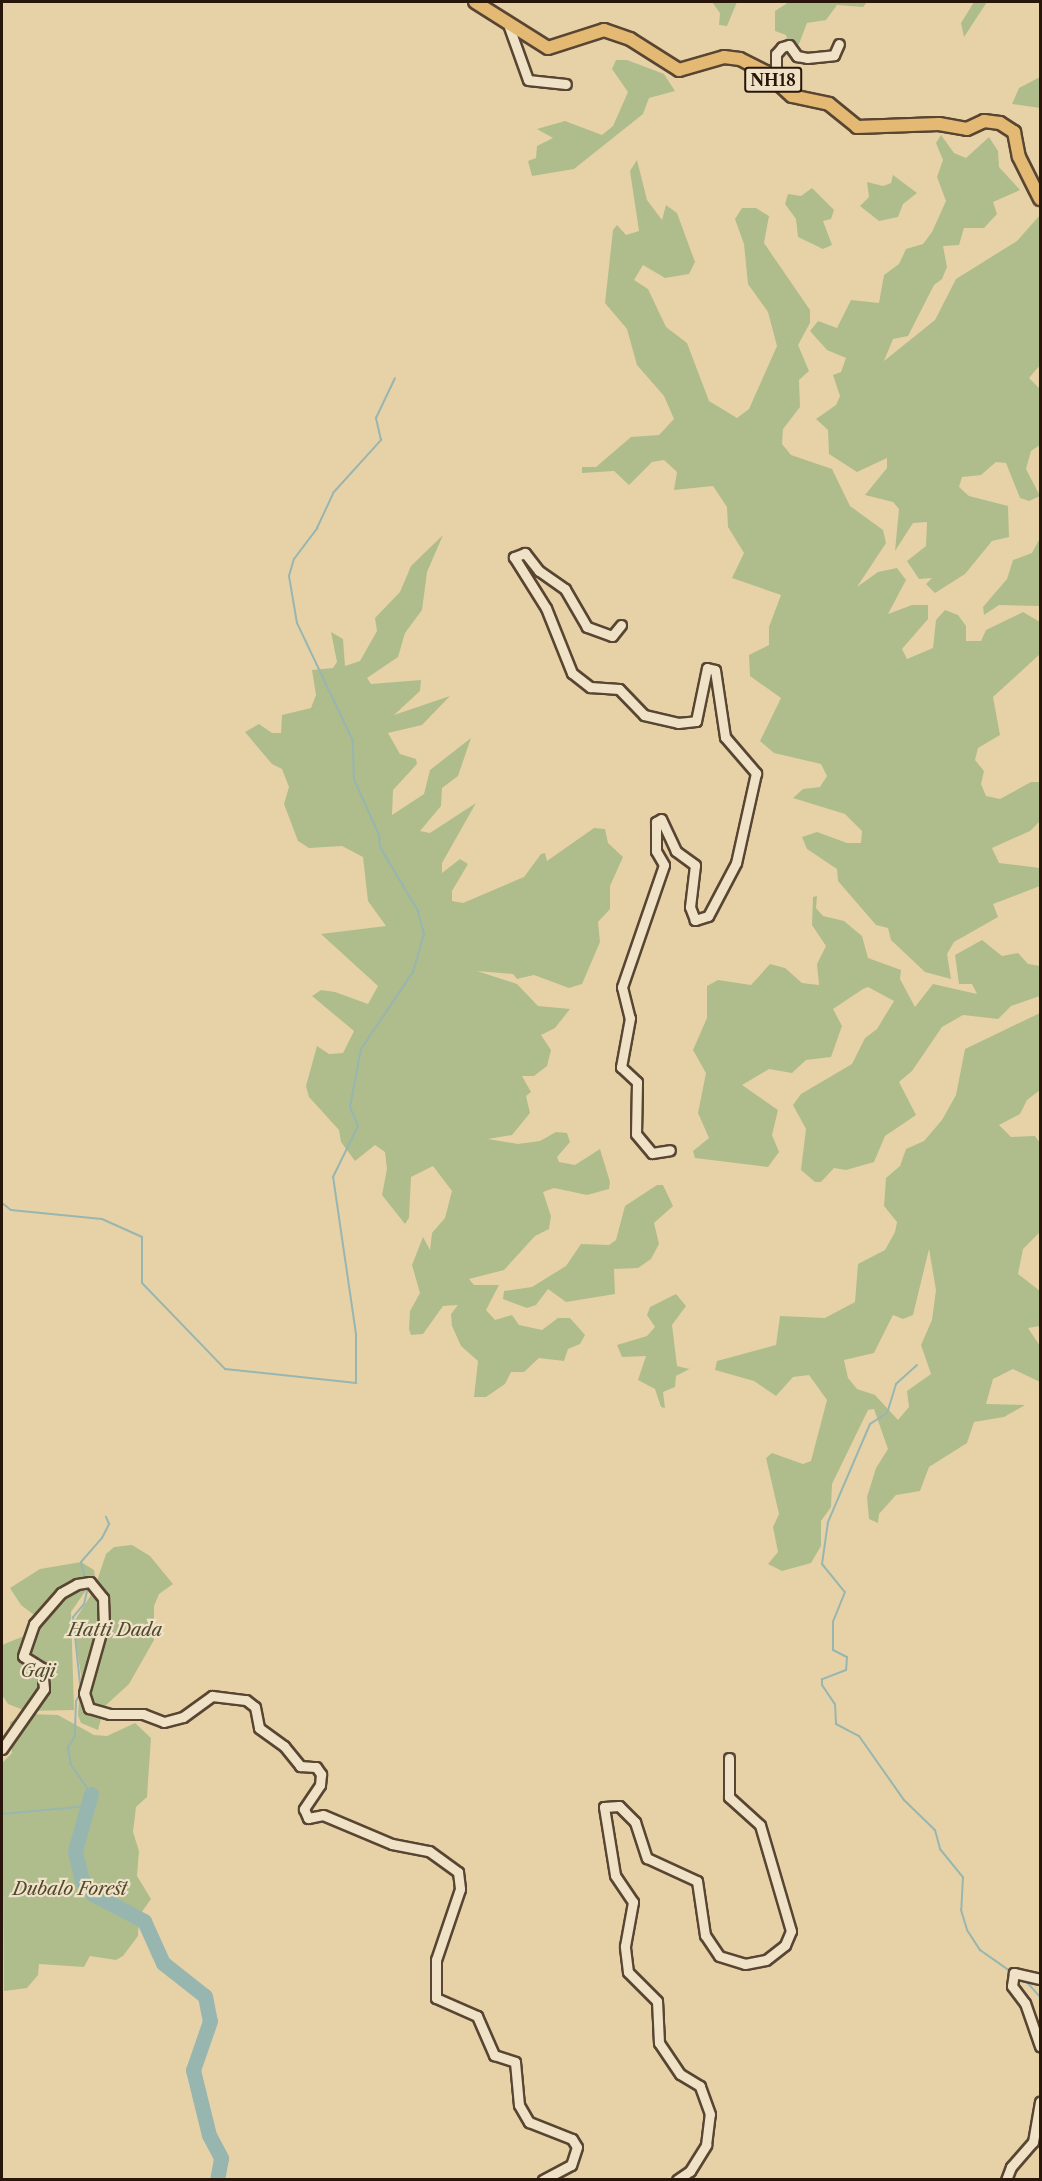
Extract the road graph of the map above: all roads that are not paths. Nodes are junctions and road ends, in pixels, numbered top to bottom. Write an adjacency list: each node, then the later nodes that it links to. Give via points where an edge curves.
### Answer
1 (475, 2): 2 (main road, NH18)
2 (508, 24): 4 (street, via 528,80); 5 (main road, NH18, via 548,48 596,31 616,33 680,70 724,57 740,58 766,72)
3 (839, 44): 5 (street, via 834,55 807,58 797,56 789,45 782,47 774,61)
4 (566, 84)
5 (776, 84): 6 (main road, NH18, via 792,96 829,104 857,127 939,124 967,129 992,121 1007,126 1014,132 1022,165)
6 (1041, 199)
7 (621, 625): 8 (street, via 612,636 586,627 566,589 539,571 525,553 514,557 546,608 572,673 590,687 620,689 644,715 678,723 696,721 707,668 715,670 725,737 756,773 736,863 708,916 695,920 690,907 695,865 676,851 660,819 656,822 656,850 664,865 622,987 630,1018 621,1067 638,1082 636,1134 652,1154)
8 (669, 1150)
9 (2, 1749): 14 (street, via 44,1689 42,1668 23,1656 34,1624 61,1593 77,1584 90,1582 98,1589 104,1608 84,1693 89,1708 110,1714 143,1713 164,1722 183,1717 212,1696 246,1700 255,1707 259,1728 284,1746 300,1766 316,1767 321,1773 320,1785 304,1809 308,1818 323,1815 392,1844 429,1851 458,1872 460,1889 436,1960 436,1998 477,2016 494,2055 515,2062 519,2105 529,2122 572,2139 577,2147 571,2165)
10 (729, 1758): 15 (street, via 729,1797 760,1825 791,1930 785,1945 766,1960 746,1964 719,1956 705,1935 697,1881 647,1858 635,1822 619,1806 604,1807 615,1875 633,1902 625,1946 628,1972 657,2001 659,2043 680,2074 700,2086 710,2114 706,2145 690,2171)
11 (1041, 1979): 12 (street, via 1014,1973 1012,1986 1025,2002)
12 (1041, 2046)
13 (1041, 2102): 16 (street, via 1033,2142)
14 (543, 2180)
15 (677, 2180)
16 (1006, 2180)

